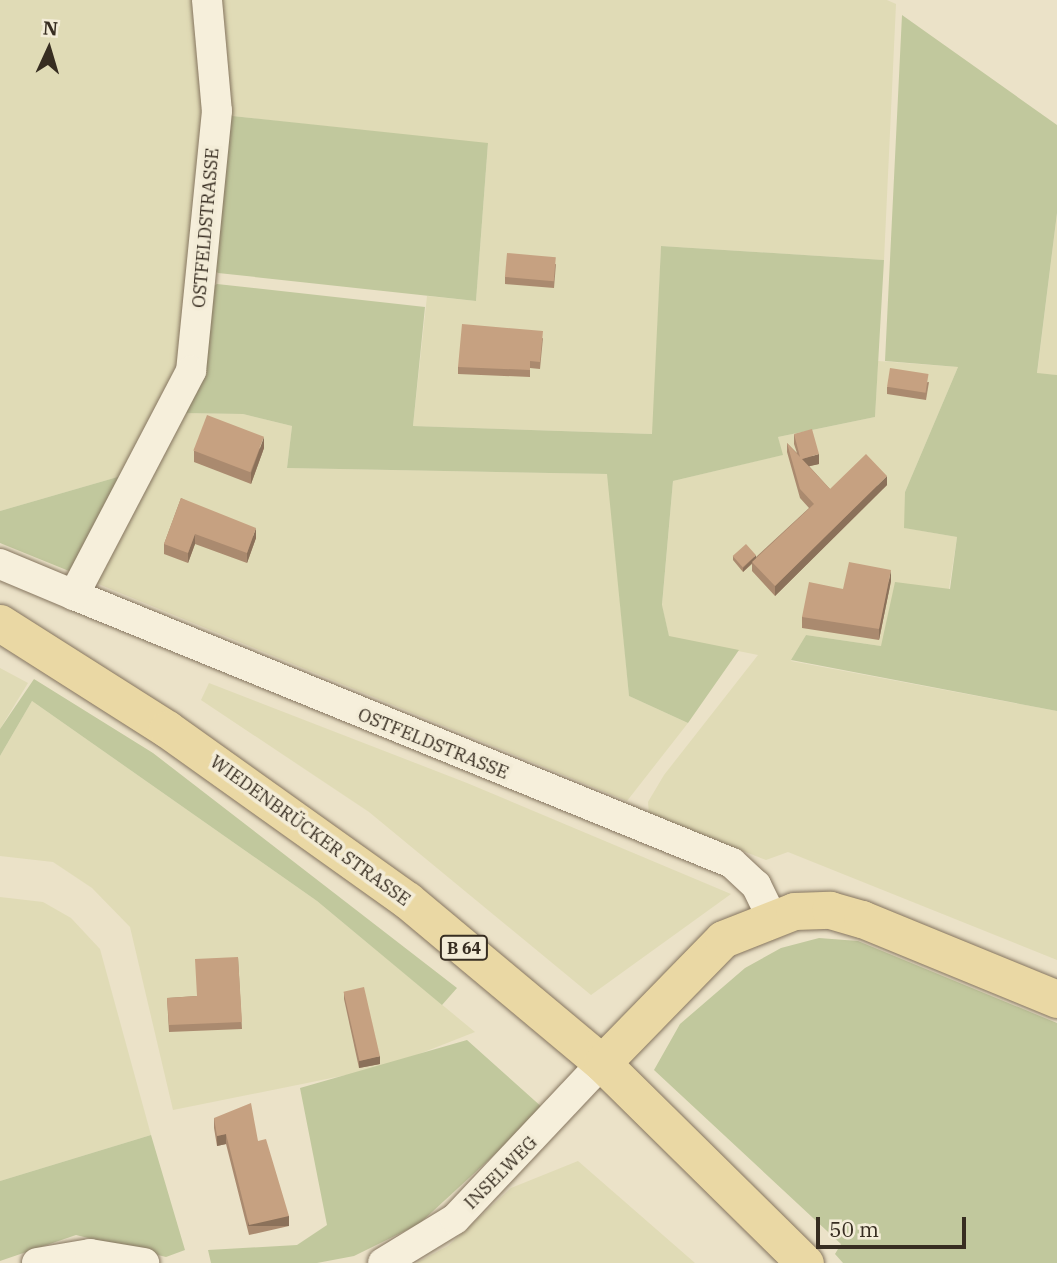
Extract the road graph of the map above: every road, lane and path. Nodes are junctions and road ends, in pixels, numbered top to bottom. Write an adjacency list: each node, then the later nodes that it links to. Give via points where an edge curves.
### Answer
1 (207, 0): 3 (street, OSTFELDSTRASSE, via 217,111 191,370)
2 (0, 564): 3 (street, OSTFELDSTRASSE)
3 (74, 595): 5 (street, OSTFELDSTRASSE, via 732,863 756,885)
4 (0, 623): 7 (main road, WIEDENBRÜCKER STRASSE / B 64, via 323,836)
5 (771, 916): 6 (main road, via 813,909 847,914); 7 (main road, via 706,953)
6 (1057, 999)
7 (602, 1063): 8 (main road, WIEDENBRÜCKER STRASSE / B 64); 11 (street, INSELWEG, via 455,1219)
8 (797, 1254)
9 (37, 1263): 10 (street, via 90,1254)
10 (144, 1263)
11 (383, 1263)

